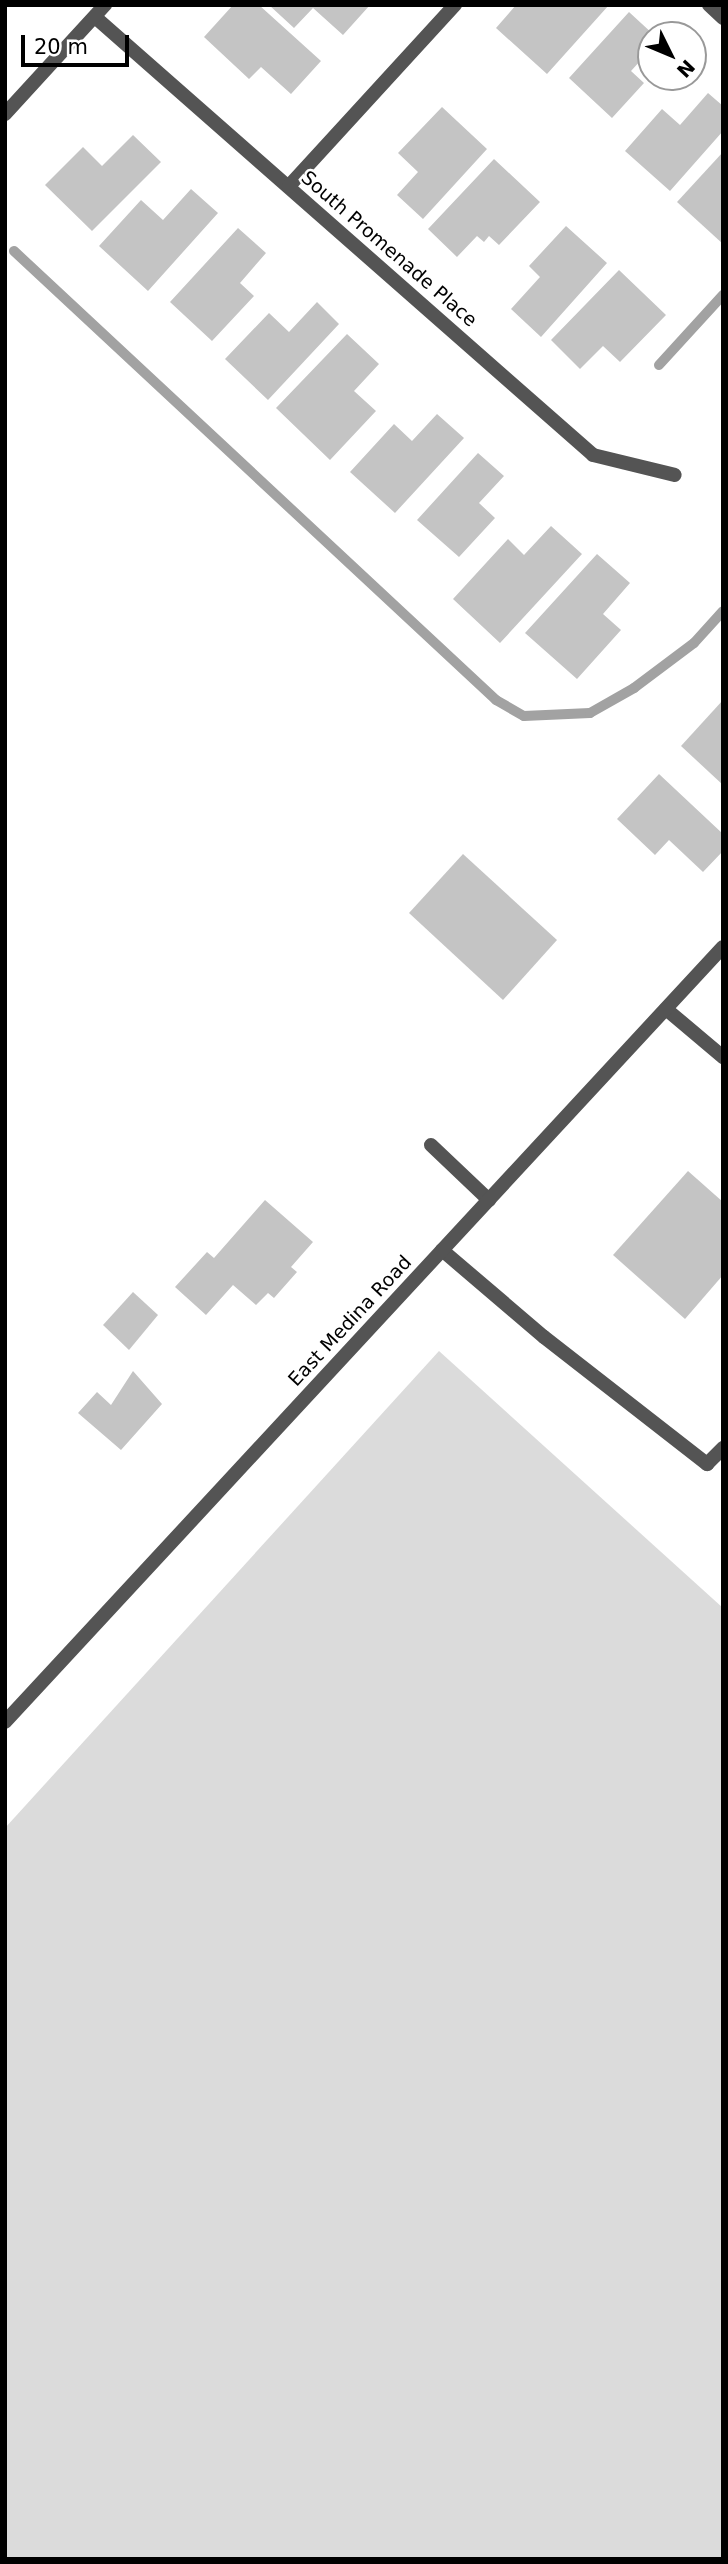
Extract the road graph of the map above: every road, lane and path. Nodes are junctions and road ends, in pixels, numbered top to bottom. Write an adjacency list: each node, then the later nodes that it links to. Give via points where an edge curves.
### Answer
1 (105, 5): 4 (street)
2 (455, 5): 7 (street)
3 (709, 5): 5 (street)
4 (95, 17): 6 (street); 7 (street, South Promenade Place)
5 (723, 18)
6 (5, 114)
7 (289, 186): 8 (street, South Promenade Place, via 593,455)
8 (675, 475)
9 (723, 947): 10 (street, East Medina Road)
10 (666, 1009): 11 (street); 13 (street, East Medina Road)
11 (723, 1057)
12 (432, 1145): 13 (street)
13 (489, 1200): 14 (street, East Medina Road)
14 (442, 1250): 15 (street, via 544,1337 707,1464); 16 (street, East Medina Road)
15 (723, 1448)
16 (5, 1722)

